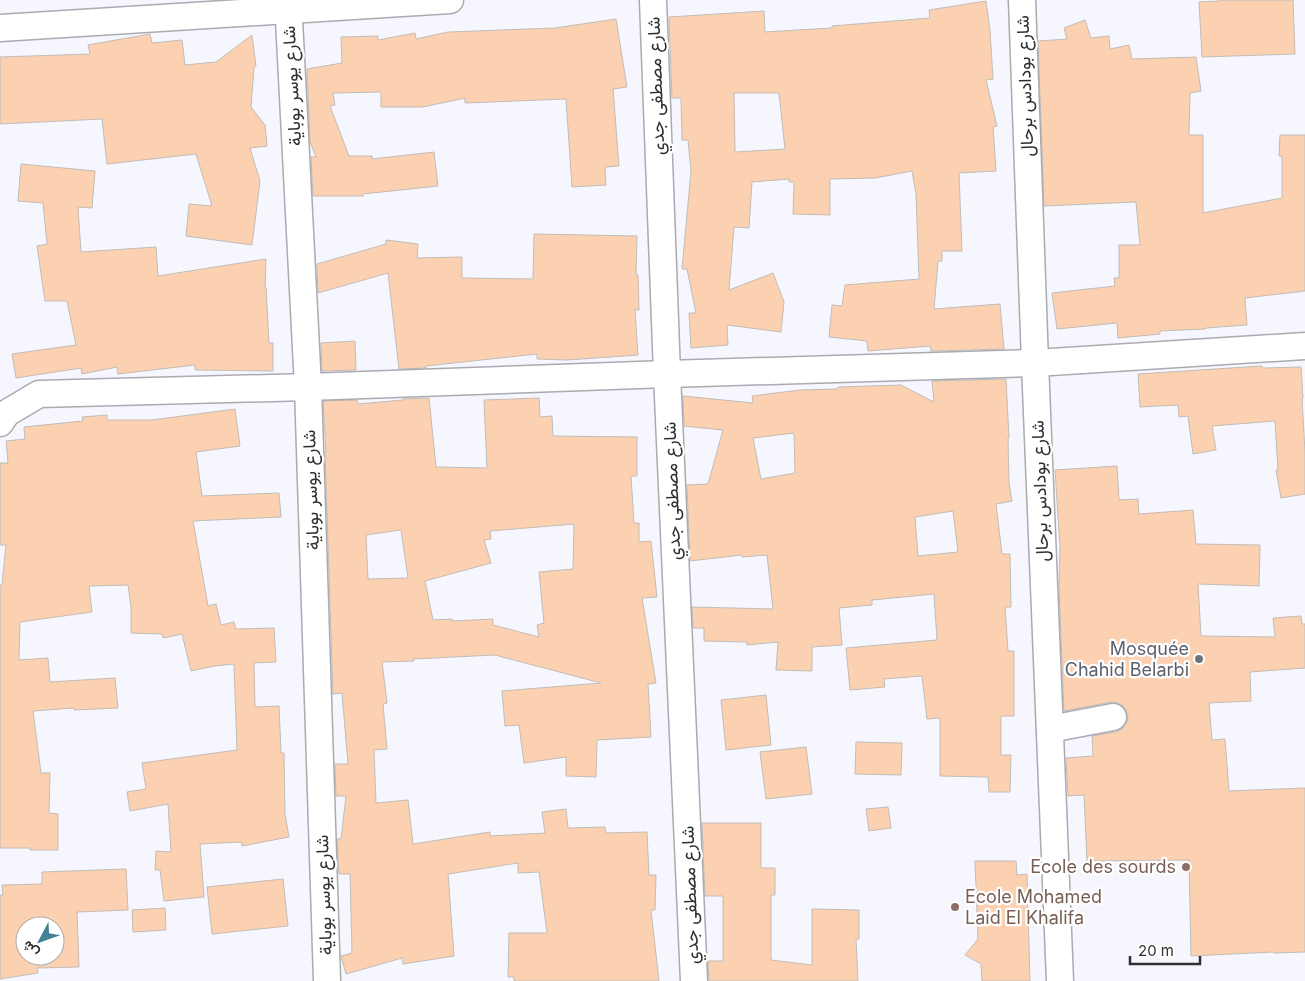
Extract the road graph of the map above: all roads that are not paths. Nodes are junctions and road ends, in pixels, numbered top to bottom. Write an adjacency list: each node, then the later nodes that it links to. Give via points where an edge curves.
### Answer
1 (450, 0): 4 (street)
2 (653, 0): 8 (street, شارع مصطفى جدي)
3 (1022, 0): 7 (street, شارع بودادس برحال)
4 (288, 5): 5 (street); 9 (street, شارع يوسر بوباية)
5 (0, 28)
6 (1305, 346): 7 (street)
7 (1035, 363): 8 (street); 12 (street, شارع بودادس برحال)
8 (667, 374): 9 (street); 14 (street, شارع مصطفى جدي)
9 (308, 387): 10 (street, via 39,394 7,413); 13 (street, شارع يوسر بوباية)
10 (0, 423)
11 (1113, 717): 12 (street)
12 (1050, 729): 15 (street, شارع بودادس برحال)
13 (327, 981)
14 (694, 981)
15 (1060, 981)

